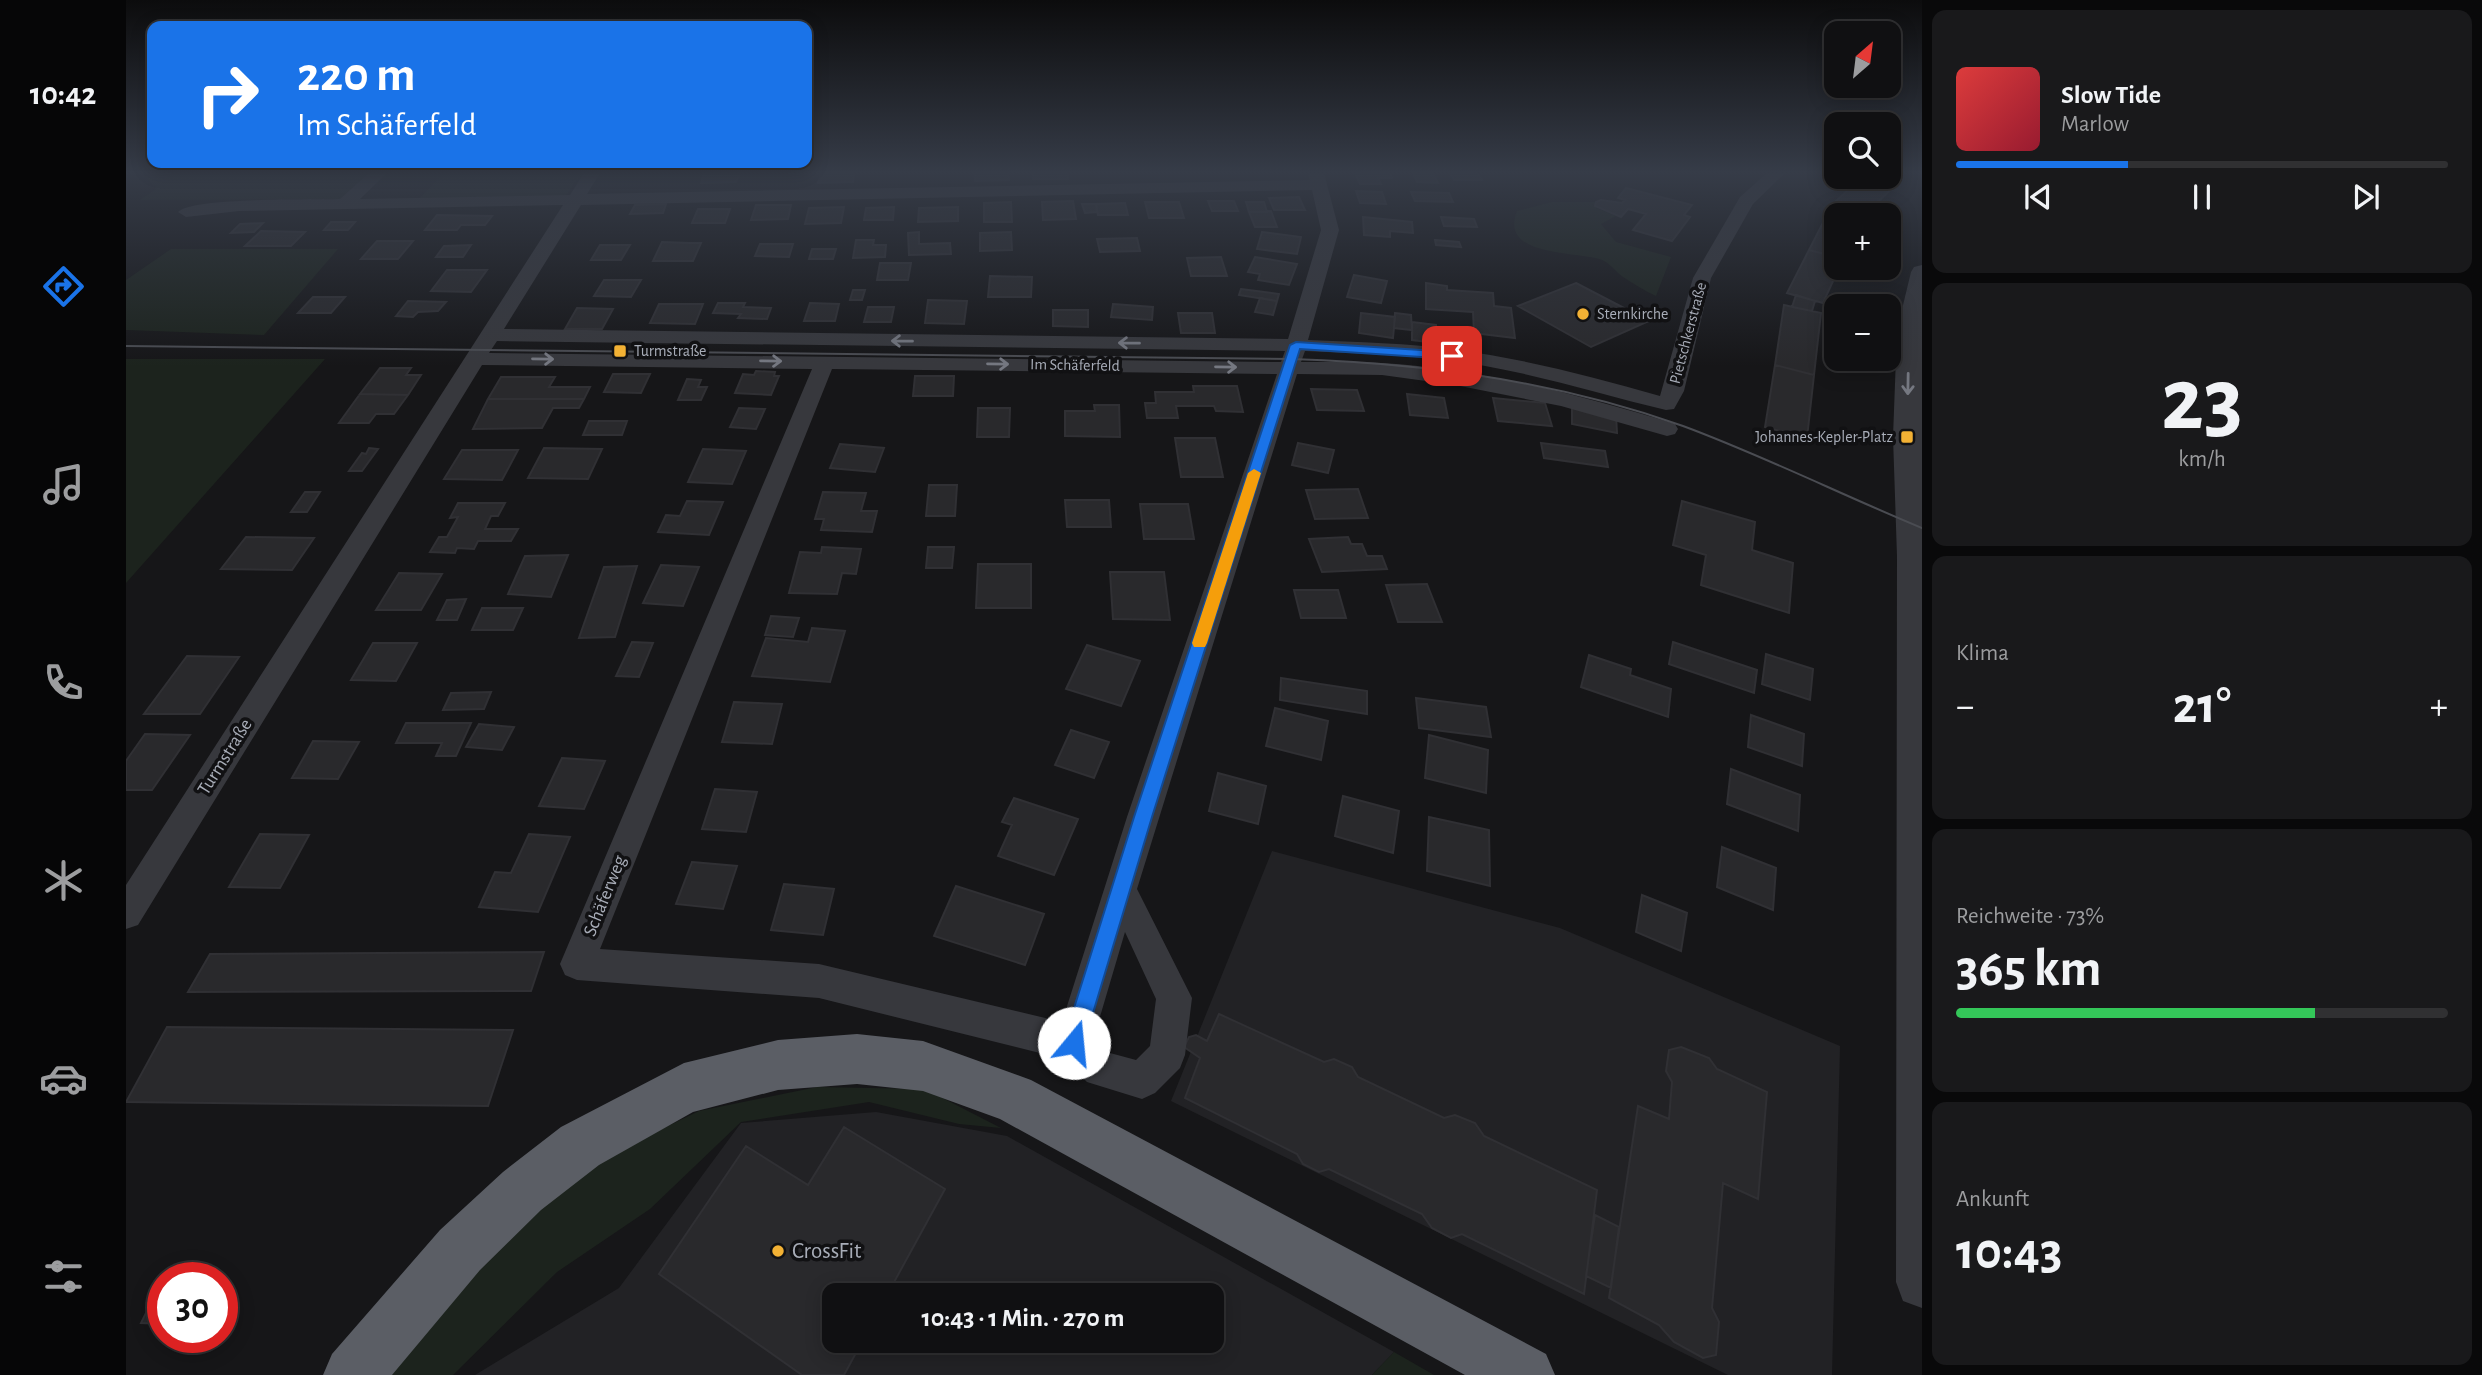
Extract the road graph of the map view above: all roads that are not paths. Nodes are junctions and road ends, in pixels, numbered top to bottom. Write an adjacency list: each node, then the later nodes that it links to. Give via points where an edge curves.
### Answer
1 (550, 237): 5 (street, Turmstraße)
2 (1327, 237): 6 (street)
3 (1725, 237): 8 (street, Pietschkerstraße, via 1702,278)
4 (1922, 272): 10 (street, one-way to 10, via 1909,330 1907,437)
5 (482, 347): 6 (street, Im Schäferfeld, one-way to 5); 7 (street, Im Schäferfeld, one-way to 7); 13 (street, Turmstraße)
6 (1292, 357): 7 (street, Im Schäferfeld, one-way to 6); 8 (street, Im Schäferfeld, via 1385,349 1476,359 1580,379 1666,404); 9 (street, Im Schäferfeld, via 1472,380 1562,398); 12 (street)
7 (825, 362): 14 (street, Schäferweg, via 577,964 819,981)
8 (1673, 391)
9 (1667, 429)
10 (1916, 504): 11 (street)
11 (1917, 557): 15 (street)
12 (1121, 890): 14 (street); 14 (street, via 1174,998 1167,1055 1142,1080 1100,1069)
13 (126, 914)
14 (1074, 1043)
15 (1921, 1168): 16 (street)
16 (1922, 1282)
17 (362, 1369): 18 (highway, via 460,1250 522,1191 580,1146 684,1089 778,1065 857,1059 923,1066 1013,1098)
18 (1525, 1375)

